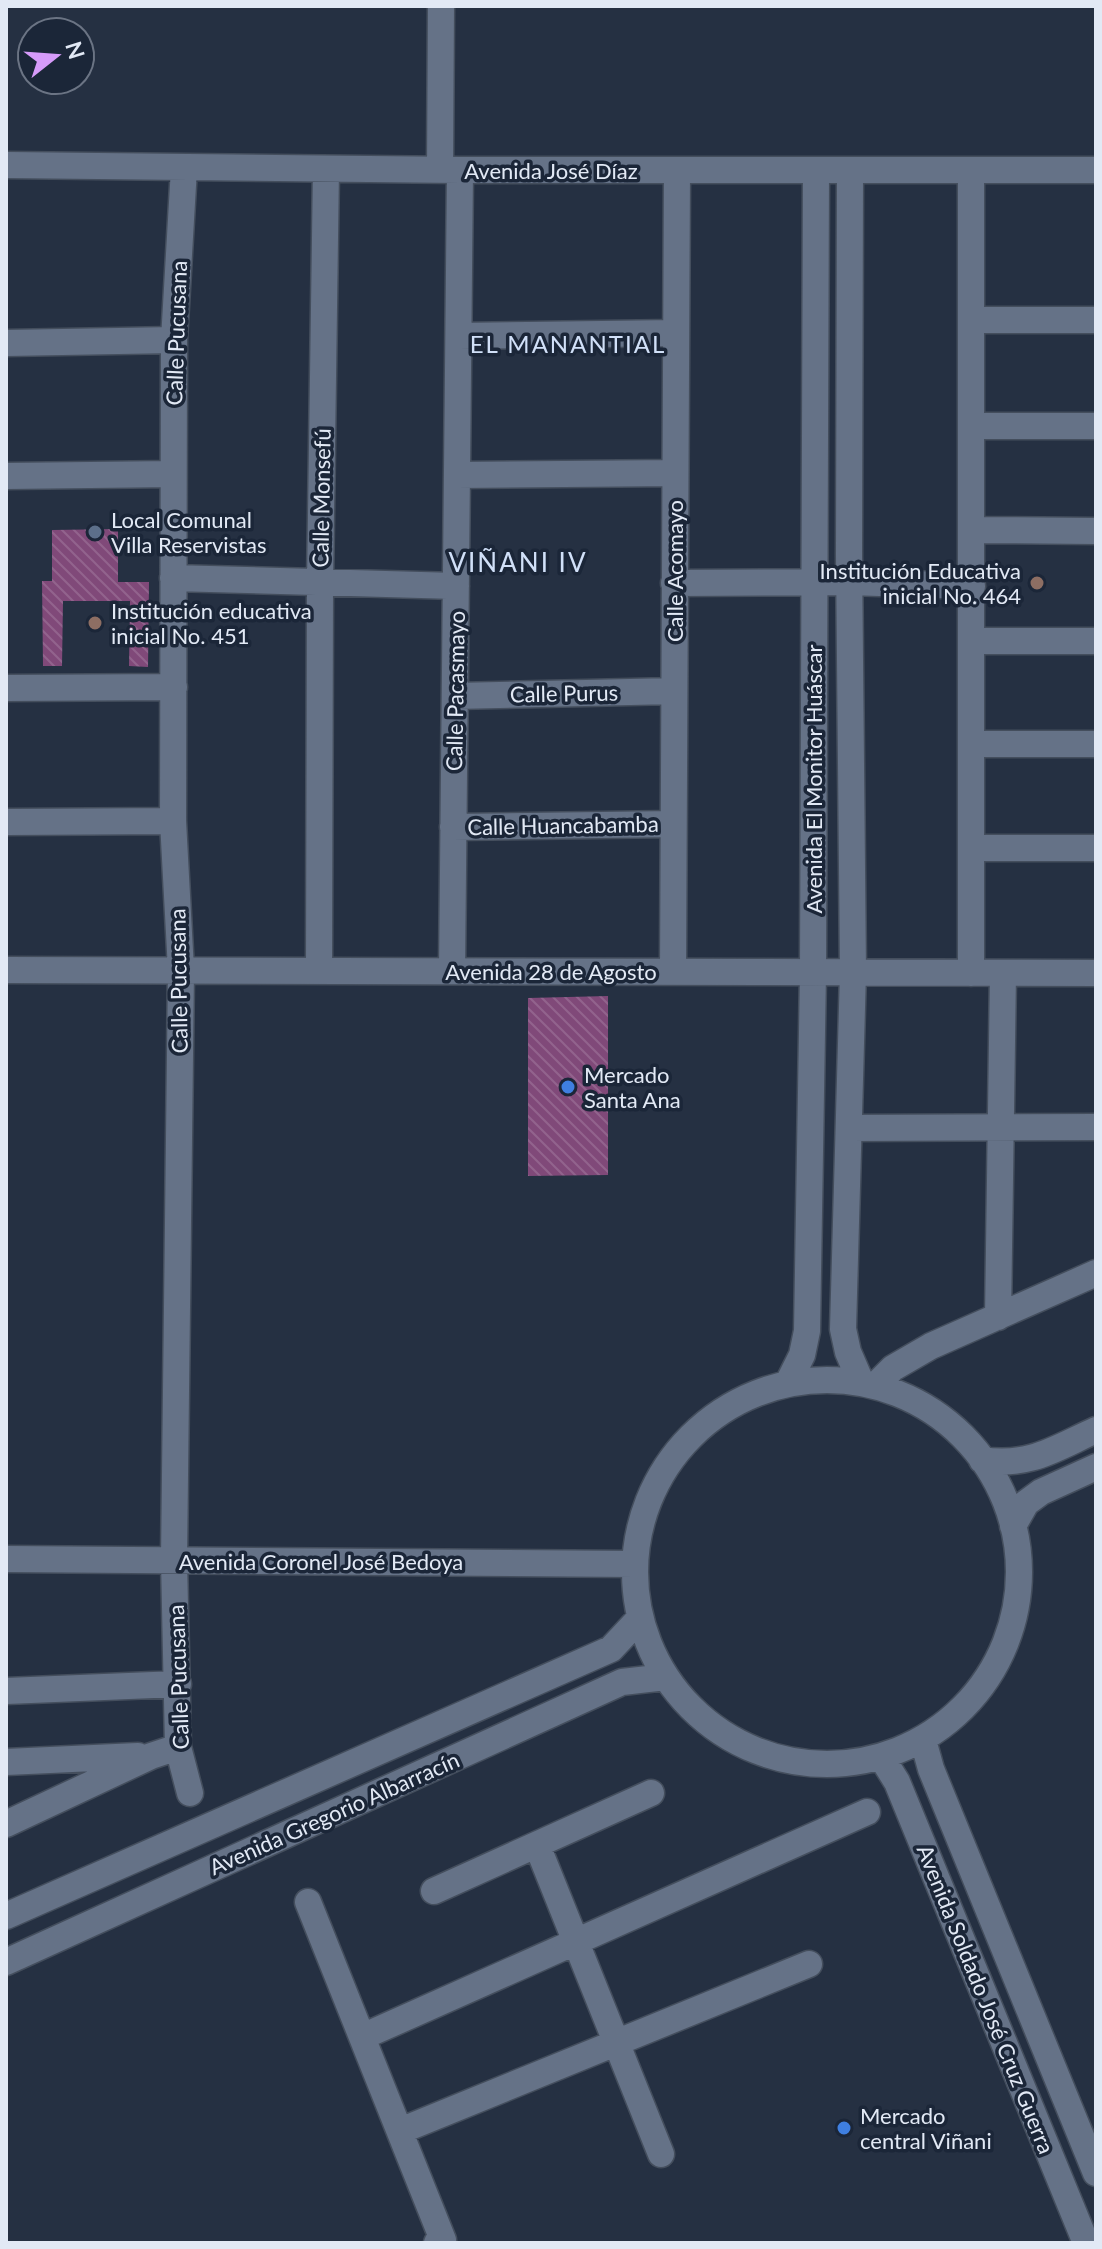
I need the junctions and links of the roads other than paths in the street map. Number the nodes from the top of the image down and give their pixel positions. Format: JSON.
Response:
{"nodes":[{"id":1,"x":441,"y":6,"type":"edge"},
{"id":2,"x":6,"y":165,"type":"edge"},
{"id":3,"x":184,"y":168,"type":"junction"},
{"id":4,"x":326,"y":169,"type":"junction"},
{"id":5,"x":450,"y":170,"type":"junction"},
{"id":6,"x":971,"y":170,"type":"junction"},
{"id":7,"x":1096,"y":170,"type":"edge"},
{"id":8,"x":677,"y":171,"type":"junction"},
{"id":9,"x":816,"y":171,"type":"junction"},
{"id":10,"x":850,"y":171,"type":"junction"},
{"id":11,"x":972,"y":320,"type":"junction"},
{"id":12,"x":1096,"y":320,"type":"edge"},
{"id":13,"x":675,"y":333,"type":"junction"},
{"id":14,"x":459,"y":336,"type":"junction"},
{"id":15,"x":174,"y":340,"type":"junction"},
{"id":16,"x":6,"y":343,"type":"edge"},
{"id":17,"x":972,"y":426,"type":"junction"},
{"id":18,"x":1096,"y":426,"type":"edge"},
{"id":19,"x":675,"y":473,"type":"junction"},
{"id":20,"x":173,"y":474,"type":"junction"},
{"id":21,"x":457,"y":475,"type":"junction"},
{"id":22,"x":6,"y":476,"type":"edge"},
{"id":23,"x":972,"y":530,"type":"junction"},
{"id":24,"x":1096,"y":531,"type":"edge"},
{"id":25,"x":173,"y":578,"type":"junction"},
{"id":26,"x":849,"y":582,"type":"junction"},
{"id":27,"x":674,"y":583,"type":"junction"},
{"id":28,"x":813,"y":583,"type":"junction"},
{"id":29,"x":320,"y":584,"type":"junction"},
{"id":30,"x":456,"y":586,"type":"junction"},
{"id":31,"x":972,"y":586,"type":"junction"},
{"id":32,"x":972,"y":641,"type":"junction"},
{"id":33,"x":1096,"y":641,"type":"edge"},
{"id":34,"x":174,"y":687,"type":"junction"},
{"id":35,"x":6,"y":688,"type":"edge"},
{"id":36,"x":674,"y":691,"type":"junction"},
{"id":37,"x":455,"y":696,"type":"junction"},
{"id":38,"x":972,"y":744,"type":"junction"},
{"id":39,"x":1096,"y":744,"type":"edge"},
{"id":40,"x":173,"y":821,"type":"junction"},
{"id":41,"x":6,"y":822,"type":"edge"},
{"id":42,"x":673,"y":824,"type":"junction"},
{"id":43,"x":453,"y":827,"type":"junction"},
{"id":44,"x":971,"y":848,"type":"junction"},
{"id":45,"x":1096,"y":848,"type":"edge"},
{"id":46,"x":6,"y":970,"type":"edge"},
{"id":47,"x":181,"y":970,"type":"junction"},
{"id":48,"x":319,"y":971,"type":"junction"},
{"id":49,"x":452,"y":971,"type":"junction"},
{"id":50,"x":673,"y":972,"type":"junction"},
{"id":51,"x":813,"y":972,"type":"junction"},
{"id":52,"x":853,"y":972,"type":"junction"},
{"id":53,"x":971,"y":973,"type":"junction"},
{"id":54,"x":1003,"y":973,"type":"junction"},
{"id":55,"x":1096,"y":973,"type":"edge"},
{"id":56,"x":1001,"y":1127,"type":"junction"},
{"id":57,"x":1096,"y":1127,"type":"edge"},
{"id":58,"x":849,"y":1128,"type":"junction"},
{"id":59,"x":1096,"y":1273,"type":"edge"},
{"id":60,"x":998,"y":1317,"type":"junction"},
{"id":61,"x":788,"y":1383,"type":"junction"},
{"id":62,"x":868,"y":1384,"type":"junction"},
{"id":63,"x":1096,"y":1430,"type":"edge"},
{"id":64,"x":982,"y":1460,"type":"junction"},
{"id":65,"x":1096,"y":1467,"type":"edge"},
{"id":66,"x":1013,"y":1526,"type":"junction"},
{"id":67,"x":6,"y":1559,"type":"edge"},
{"id":68,"x":174,"y":1560,"type":"junction"},
{"id":69,"x":635,"y":1564,"type":"junction"},
{"id":70,"x":640,"y":1618,"type":"junction"},
{"id":71,"x":666,"y":1677,"type":"junction"},
{"id":72,"x":178,"y":1684,"type":"junction"},
{"id":73,"x":6,"y":1691,"type":"edge"},
{"id":74,"x":923,"y":1740,"type":"junction"},
{"id":75,"x":178,"y":1747,"type":"junction"},
{"id":76,"x":151,"y":1756,"type":"junction"},
{"id":77,"x":882,"y":1758,"type":"junction"},
{"id":78,"x":6,"y":1762,"type":"edge"},
{"id":79,"x":190,"y":1793,"type":"dead end"},
{"id":80,"x":651,"y":1793,"type":"dead end"},
{"id":81,"x":867,"y":1812,"type":"dead end"},
{"id":82,"x":6,"y":1824,"type":"edge"},
{"id":83,"x":537,"y":1845,"type":"junction"},
{"id":84,"x":434,"y":1891,"type":"dead end"},
{"id":85,"x":308,"y":1902,"type":"dead end"},
{"id":86,"x":6,"y":1916,"type":"edge"},
{"id":87,"x":576,"y":1942,"type":"junction"},
{"id":88,"x":6,"y":1962,"type":"edge"},
{"id":89,"x":809,"y":1964,"type":"dead end"},
{"id":90,"x":362,"y":2037,"type":"junction"},
{"id":91,"x":616,"y":2043,"type":"junction"},
{"id":92,"x":400,"y":2131,"type":"junction"},
{"id":93,"x":661,"y":2154,"type":"dead end"},
{"id":94,"x":1096,"y":2173,"type":"edge"},
{"id":95,"x":437,"y":2243,"type":"edge"},
{"id":96,"x":1086,"y":2243,"type":"edge"}],
"edges":[{"from":1,"to":5,"type":"street","name":"Calle Pacasmayo"},
{"from":2,"to":3,"type":"street","name":"Avenida José Díaz"},
{"from":3,"to":4,"type":"street","name":"Avenida José Díaz"},
{"from":3,"to":15,"type":"street","name":"Calle Pucusana"},
{"from":4,"to":5,"type":"street","name":"Avenida José Díaz"},
{"from":4,"to":29,"type":"street","name":"Calle Monsefú"},
{"from":5,"to":8,"type":"street","name":"Avenida José Díaz"},
{"from":5,"to":14,"type":"street","name":"Calle Pacasmayo"},
{"from":6,"to":7,"type":"street","name":"Avenida José Díaz"},
{"from":6,"to":10,"type":"street","name":"Avenida José Díaz"},
{"from":6,"to":11,"type":"street"},
{"from":8,"to":9,"type":"street","name":"Avenida José Díaz"},
{"from":8,"to":13,"type":"street","name":"Calle Acomayo"},
{"from":9,"to":10,"type":"street","name":"Avenida José Díaz"},
{"from":9,"to":28,"type":"street","name":"Avenida El Monitor Huáscar"},
{"from":10,"to":26,"type":"street","name":"Avenida El Monitor Huáscar"},
{"from":11,"to":12,"type":"street"},
{"from":11,"to":17,"type":"street"},
{"from":13,"to":14,"type":"street"},
{"from":13,"to":19,"type":"street","name":"Calle Acomayo"},
{"from":14,"to":21,"type":"street","name":"Calle Pacasmayo"},
{"from":15,"to":16,"type":"street"},
{"from":15,"to":20,"type":"street","name":"Calle Pucusana"},
{"from":17,"to":18,"type":"street"},
{"from":17,"to":23,"type":"street"},
{"from":19,"to":21,"type":"street"},
{"from":19,"to":27,"type":"street","name":"Calle Acomayo"},
{"from":20,"to":22,"type":"street"},
{"from":20,"to":25,"type":"street","name":"Calle Pucusana"},
{"from":21,"to":30,"type":"street","name":"Calle Pacasmayo"},
{"from":23,"to":24,"type":"street"},
{"from":23,"to":31,"type":"street"},
{"from":25,"to":29,"type":"street"},
{"from":25,"to":34,"type":"street","name":"Calle Pucusana"},
{"from":26,"to":28,"type":"street"},
{"from":26,"to":31,"type":"street"},
{"from":26,"to":52,"type":"street","name":"Avenida El Monitor Huáscar"},
{"from":27,"to":28,"type":"street"},
{"from":27,"to":36,"type":"street","name":"Calle Acomayo"},
{"from":28,"to":51,"type":"street","name":"Avenida El Monitor Huáscar"},
{"from":29,"to":30,"type":"street"},
{"from":29,"to":48,"type":"street","name":"Calle Monsefú"},
{"from":30,"to":37,"type":"street","name":"Calle Pacasmayo"},
{"from":31,"to":32,"type":"street"},
{"from":32,"to":33,"type":"street"},
{"from":32,"to":38,"type":"street"},
{"from":34,"to":35,"type":"street"},
{"from":34,"to":40,"type":"street","name":"Calle Pucusana"},
{"from":36,"to":37,"type":"street","name":"Calle Purus"},
{"from":36,"to":42,"type":"street","name":"Calle Acomayo"},
{"from":37,"to":43,"type":"street","name":"Calle Pacasmayo"},
{"from":38,"to":39,"type":"street"},
{"from":38,"to":44,"type":"street"},
{"from":40,"to":41,"type":"street"},
{"from":40,"to":47,"type":"street","name":"Calle Pucusana"},
{"from":42,"to":43,"type":"street","name":"Calle Huancabamba"},
{"from":42,"to":50,"type":"street","name":"Calle Acomayo"},
{"from":43,"to":49,"type":"street","name":"Calle Pacasmayo"},
{"from":44,"to":45,"type":"street"},
{"from":44,"to":53,"type":"street"},
{"from":46,"to":47,"type":"street","name":"Avenida 28 de Agosto"},
{"from":47,"to":48,"type":"street","name":"Avenida 28 de Agosto"},
{"from":47,"to":68,"type":"street","name":"Calle Pucusana"},
{"from":48,"to":49,"type":"street","name":"Avenida 28 de Agosto"},
{"from":49,"to":50,"type":"street","name":"Avenida 28 de Agosto"},
{"from":50,"to":51,"type":"street","name":"Avenida 28 de Agosto"},
{"from":51,"to":52,"type":"street","name":"Avenida 28 de Agosto"},
{"from":51,"to":61,"type":"street","name":"Avenida El Monitor Huáscar"},
{"from":52,"to":53,"type":"street","name":"Avenida 28 de Agosto"},
{"from":52,"to":58,"type":"street","name":"Avenida El Monitor Huáscar"},
{"from":53,"to":54,"type":"street","name":"Avenida 28 de Agosto"},
{"from":54,"to":55,"type":"street","name":"Avenida 28 de Agosto"},
{"from":54,"to":56,"type":"street"},
{"from":56,"to":57,"type":"street"},
{"from":56,"to":58,"type":"street"},
{"from":56,"to":60,"type":"street"},
{"from":58,"to":62,"type":"street","name":"Avenida El Monitor Huáscar"},
{"from":59,"to":60,"type":"street"},
{"from":60,"to":62,"type":"street"},
{"from":61,"to":62,"type":"street"},
{"from":61,"to":69,"type":"street"},
{"from":62,"to":64,"type":"street"},
{"from":63,"to":64,"type":"street"},
{"from":64,"to":66,"type":"street"},
{"from":65,"to":66,"type":"street"},
{"from":66,"to":74,"type":"street"},
{"from":67,"to":68,"type":"street","name":"Avenida Coronel José Bedoya"},
{"from":68,"to":69,"type":"street","name":"Avenida Coronel José Bedoya"},
{"from":68,"to":72,"type":"street","name":"Calle Pucusana"},
{"from":69,"to":70,"type":"street"},
{"from":70,"to":71,"type":"street"},
{"from":70,"to":86,"type":"street","name":"Avenida Gregorio Albarracín"},
{"from":71,"to":77,"type":"street"},
{"from":71,"to":88,"type":"street","name":"Avenida Gregorio Albarracín"},
{"from":72,"to":73,"type":"street"},
{"from":72,"to":75,"type":"street","name":"Calle Pucusana"},
{"from":74,"to":77,"type":"street"},
{"from":74,"to":94,"type":"street","name":"Avenida Soldado José Cruz Guerra"},
{"from":75,"to":76,"type":"street"},
{"from":75,"to":79,"type":"street","name":"Calle Pucusana"},
{"from":76,"to":78,"type":"street"},
{"from":76,"to":82,"type":"street"},
{"from":77,"to":96,"type":"street","name":"Avenida Soldado José Cruz Guerra"},
{"from":80,"to":83,"type":"street"},
{"from":81,"to":87,"type":"street"},
{"from":83,"to":84,"type":"street"},
{"from":83,"to":87,"type":"street"},
{"from":85,"to":90,"type":"street"},
{"from":87,"to":90,"type":"street"},
{"from":87,"to":91,"type":"street"},
{"from":89,"to":91,"type":"street"},
{"from":90,"to":92,"type":"street"},
{"from":91,"to":92,"type":"street"},
{"from":91,"to":93,"type":"street"},
{"from":92,"to":95,"type":"street"}]}
